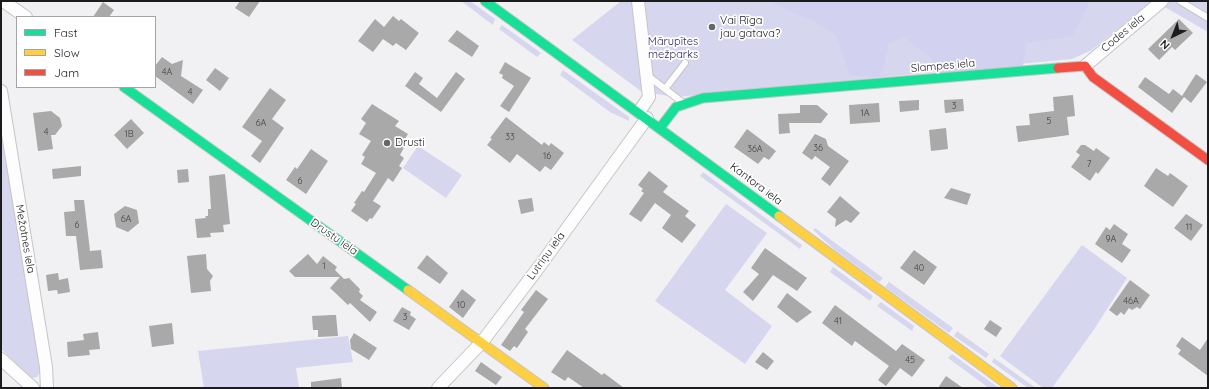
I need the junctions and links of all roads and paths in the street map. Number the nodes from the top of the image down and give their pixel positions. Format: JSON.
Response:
{"nodes":[{"id":1,"x":3,"y":1,"type":"edge"},
{"id":2,"x":485,"y":1,"type":"edge"},
{"id":3,"x":638,"y":1,"type":"edge"},
{"id":4,"x":1162,"y":1,"type":"edge"},
{"id":5,"x":1180,"y":1,"type":"edge"},
{"id":6,"x":25,"y":16,"type":"edge"},
{"id":7,"x":1208,"y":18,"type":"edge"},
{"id":8,"x":684,"y":63,"type":"dead end"},
{"id":9,"x":1085,"y":66,"type":"junction"},
{"id":10,"x":648,"y":76,"type":"junction"},
{"id":11,"x":125,"y":88,"type":"edge"},
{"id":12,"x":665,"y":89,"type":"junction"},
{"id":13,"x":1,"y":91,"type":"edge"},
{"id":14,"x":684,"y":103,"type":"junction"},
{"id":15,"x":643,"y":115,"type":"junction"},
{"id":16,"x":660,"y":128,"type":"junction"},
{"id":17,"x":1208,"y":160,"type":"edge"},
{"id":18,"x":482,"y":342,"type":"junction"},
{"id":19,"x":1,"y":359,"type":"edge"},
{"id":20,"x":33,"y":388,"type":"edge"},
{"id":21,"x":47,"y":388,"type":"edge"},
{"id":22,"x":438,"y":388,"type":"edge"},
{"id":23,"x":544,"y":388,"type":"edge"},
{"id":24,"x":1012,"y":388,"type":"edge"}],
"edges":[{"from":1,"to":6,"type":"street"},
{"from":2,"to":15,"type":"street","name":"Kantora iela"},
{"from":3,"to":10,"type":"street","name":"Lutriņu iela"},
{"from":4,"to":9,"type":"street","name":"Codes iela"},
{"from":5,"to":7,"type":"lane"},
{"from":8,"to":12,"type":"lane"},
{"from":9,"to":14,"type":"street","name":"Slampes iela"},
{"from":9,"to":17,"type":"street"},
{"from":10,"to":12,"type":"lane"},
{"from":10,"to":15,"type":"street","name":"Lutriņu iela"},
{"from":11,"to":18,"type":"street","name":"Drustu iela"},
{"from":12,"to":14,"type":"lane"},
{"from":13,"to":21,"type":"street","name":"Mežotnes iela"},
{"from":14,"to":16,"type":"street","name":"Slampes iela"},
{"from":15,"to":16,"type":"street","name":"Kantora iela"},
{"from":15,"to":18,"type":"street","name":"Lutriņu iela"},
{"from":16,"to":24,"type":"street","name":"Kantora iela"},
{"from":18,"to":22,"type":"street","name":"Lutriņu iela"},
{"from":18,"to":23,"type":"street","name":"Drustu iela"},
{"from":19,"to":20,"type":"street"}]}
